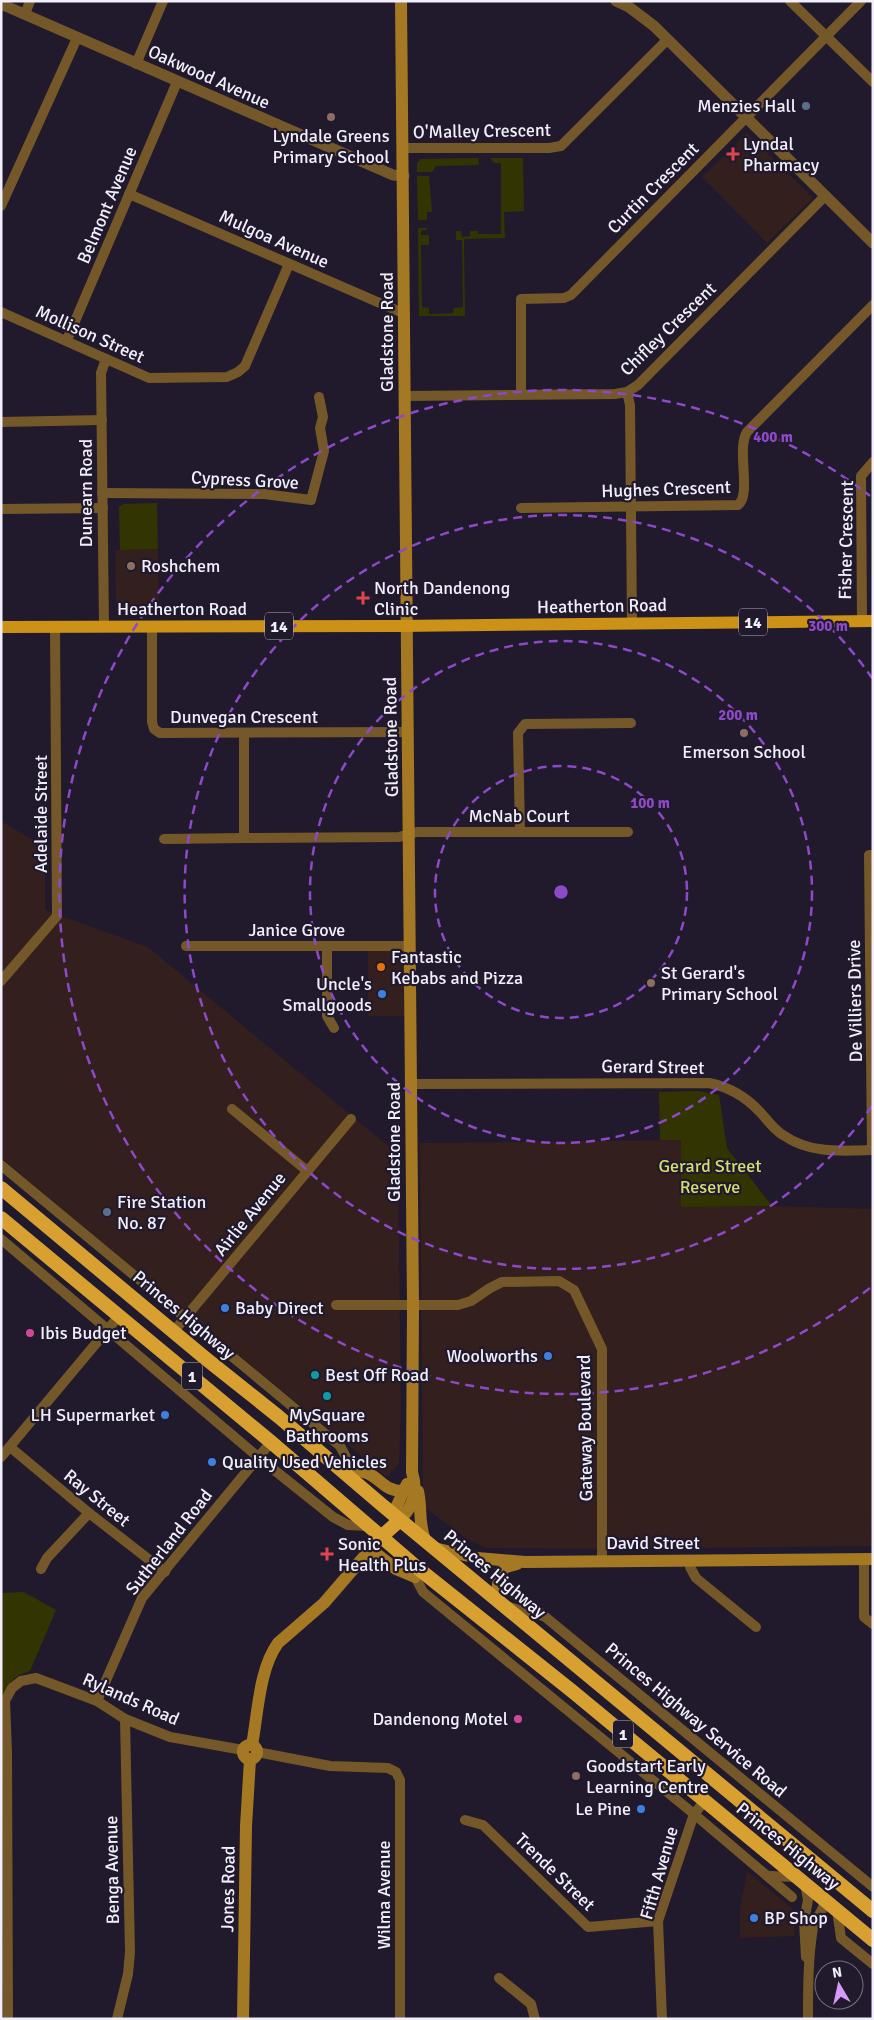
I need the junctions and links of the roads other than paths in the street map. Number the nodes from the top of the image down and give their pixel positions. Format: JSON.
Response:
{"nodes":[{"id":1,"x":30,"y":1,"type":"edge"},
{"id":2,"x":163,"y":1,"type":"edge"},
{"id":3,"x":401,"y":1,"type":"edge"},
{"id":4,"x":616,"y":1,"type":"edge"},
{"id":5,"x":631,"y":1,"type":"edge"},
{"id":6,"x":790,"y":1,"type":"edge"},
{"id":7,"x":861,"y":1,"type":"edge"},
{"id":8,"x":1,"y":4,"type":"edge"},
{"id":9,"x":25,"y":14,"type":"junction"},
{"id":10,"x":654,"y":26,"type":"junction"},
{"id":11,"x":826,"y":37,"type":"junction"},
{"id":12,"x":77,"y":38,"type":"junction"},
{"id":13,"x":667,"y":40,"type":"junction"},
{"id":14,"x":136,"y":64,"type":"junction"},
{"id":15,"x":177,"y":82,"type":"junction"},
{"id":16,"x":873,"y":82,"type":"edge"},
{"id":17,"x":746,"y":118,"type":"junction"},
{"id":18,"x":404,"y":148,"type":"junction"},
{"id":19,"x":404,"y":176,"type":"junction"},
{"id":20,"x":130,"y":194,"type":"junction"},
{"id":21,"x":825,"y":196,"type":"junction"},
{"id":22,"x":1,"y":206,"type":"edge"},
{"id":23,"x":873,"y":243,"type":"edge"},
{"id":24,"x":289,"y":264,"type":"junction"},
{"id":25,"x":873,"y":304,"type":"edge"},
{"id":26,"x":1,"y":312,"type":"edge"},
{"id":27,"x":405,"y":314,"type":"junction"},
{"id":28,"x":67,"y":340,"type":"junction"},
{"id":29,"x":106,"y":359,"type":"junction"},
{"id":30,"x":627,"y":392,"type":"junction"},
{"id":31,"x":521,"y":394,"type":"junction"},
{"id":32,"x":405,"y":396,"type":"junction"},
{"id":33,"x":318,"y":397,"type":"dead end"},
{"id":34,"x":102,"y":420,"type":"junction"},
{"id":35,"x":1,"y":422,"type":"edge"},
{"id":36,"x":873,"y":462,"type":"edge"},
{"id":37,"x":102,"y":493,"type":"junction"},
{"id":38,"x":632,"y":507,"type":"junction"},
{"id":39,"x":103,"y":508,"type":"junction"},
{"id":40,"x":521,"y":508,"type":"dead end"},
{"id":41,"x":1,"y":509,"type":"edge"},
{"id":42,"x":868,"y":621,"type":"edge"},
{"id":43,"x":632,"y":623,"type":"junction"},
{"id":44,"x":152,"y":626,"type":"junction"},
{"id":45,"x":407,"y":626,"type":"junction"},
{"id":46,"x":1,"y":627,"type":"edge"},
{"id":47,"x":55,"y":627,"type":"junction"},
{"id":48,"x":104,"y":627,"type":"junction"},
{"id":49,"x":631,"y":723,"type":"dead end"},
{"id":50,"x":408,"y":732,"type":"junction"},
{"id":51,"x":244,"y":734,"type":"junction"},
{"id":52,"x":520,"y":832,"type":"junction"},
{"id":53,"x":628,"y":832,"type":"dead end"},
{"id":54,"x":409,"y":834,"type":"junction"},
{"id":55,"x":244,"y":838,"type":"junction"},
{"id":56,"x":164,"y":839,"type":"dead end"},
{"id":57,"x":873,"y":855,"type":"edge"},
{"id":58,"x":186,"y":946,"type":"dead end"},
{"id":59,"x":327,"y":946,"type":"junction"},
{"id":60,"x":409,"y":946,"type":"junction"},
{"id":61,"x":1,"y":981,"type":"edge"},
{"id":62,"x":334,"y":1028,"type":"dead end"},
{"id":63,"x":411,"y":1084,"type":"junction"},
{"id":64,"x":232,"y":1110,"type":"dead end"},
{"id":65,"x":351,"y":1118,"type":"dead end"},
{"id":66,"x":872,"y":1150,"type":"edge"},
{"id":67,"x":1,"y":1165,"type":"edge"},
{"id":68,"x":306,"y":1170,"type":"junction"},
{"id":69,"x":1,"y":1188,"type":"edge"},
{"id":70,"x":1,"y":1218,"type":"edge"},
{"id":71,"x":1,"y":1239,"type":"edge"},
{"id":72,"x":59,"y":1266,"type":"junction"},
{"id":73,"x":39,"y":1269,"type":"junction"},
{"id":74,"x":336,"y":1305,"type":"dead end"},
{"id":75,"x":413,"y":1306,"type":"junction"},
{"id":76,"x":119,"y":1316,"type":"junction"},
{"id":77,"x":187,"y":1317,"type":"junction"},
{"id":78,"x":108,"y":1328,"type":"junction"},
{"id":79,"x":174,"y":1331,"type":"junction"},
{"id":80,"x":271,"y":1442,"type":"junction"},
{"id":81,"x":10,"y":1447,"type":"junction"},
{"id":82,"x":258,"y":1457,"type":"junction"},
{"id":83,"x":1,"y":1458,"type":"edge"},
{"id":84,"x":343,"y":1472,"type":"junction"},
{"id":85,"x":410,"y":1483,"type":"junction"},
{"id":86,"x":89,"y":1513,"type":"junction"},
{"id":87,"x":397,"y":1517,"type":"junction"},
{"id":88,"x":368,"y":1526,"type":"junction"},
{"id":89,"x":381,"y":1537,"type":"junction"},
{"id":90,"x":430,"y":1544,"type":"junction"},
{"id":91,"x":368,"y":1552,"type":"junction"},
{"id":92,"x":868,"y":1559,"type":"edge"},
{"id":93,"x":690,"y":1560,"type":"junction"},
{"id":94,"x":602,"y":1561,"type":"junction"},
{"id":95,"x":525,"y":1562,"type":"junction"},
{"id":96,"x":41,"y":1570,"type":"dead end"},
{"id":97,"x":165,"y":1572,"type":"junction"},
{"id":98,"x":418,"y":1573,"type":"junction"},
{"id":99,"x":498,"y":1578,"type":"junction"},
{"id":100,"x":501,"y":1602,"type":"junction"},
{"id":101,"x":545,"y":1616,"type":"junction"},
{"id":102,"x":873,"y":1624,"type":"edge"},
{"id":103,"x":756,"y":1627,"type":"dead end"},
{"id":104,"x":572,"y":1691,"type":"junction"},
{"id":105,"x":550,"y":1697,"type":"junction"},
{"id":106,"x":97,"y":1701,"type":"junction"},
{"id":107,"x":124,"y":1719,"type":"junction"},
{"id":108,"x":251,"y":1752,"type":"junction"},
{"id":109,"x":396,"y":1772,"type":"joint"},
{"id":110,"x":704,"y":1801,"type":"junction"},
{"id":111,"x":694,"y":1814,"type":"junction"},
{"id":112,"x":466,"y":1820,"type":"dead end"},
{"id":113,"x":814,"y":1863,"type":"junction"},
{"id":114,"x":769,"y":1876,"type":"junction"},
{"id":115,"x":801,"y":1881,"type":"junction"},
{"id":116,"x":873,"y":1888,"type":"edge"},
{"id":117,"x":792,"y":1897,"type":"dead end"},
{"id":118,"x":824,"y":1900,"type":"junction"},
{"id":119,"x":870,"y":1908,"type":"edge"},
{"id":120,"x":837,"y":1910,"type":"junction"},
{"id":121,"x":658,"y":1921,"type":"junction"},
{"id":122,"x":873,"y":1940,"type":"edge"},
{"id":123,"x":808,"y":1946,"type":"junction"},
{"id":124,"x":873,"y":1964,"type":"edge"},
{"id":125,"x":499,"y":1978,"type":"dead end"},
{"id":126,"x":4,"y":1983,"type":"edge"},
{"id":127,"x":8,"y":2019,"type":"edge"},
{"id":128,"x":117,"y":2019,"type":"edge"},
{"id":129,"x":243,"y":2019,"type":"edge"},
{"id":130,"x":400,"y":2019,"type":"edge"},
{"id":131,"x":535,"y":2019,"type":"edge"},
{"id":132,"x":662,"y":2019,"type":"edge"},
{"id":133,"x":808,"y":2019,"type":"edge"}],
"edges":[{"from":1,"to":9,"type":"street"},
{"from":2,"to":14,"type":"street"},
{"from":3,"to":18,"type":"main road","name":"Gladstone Road"},
{"from":4,"to":10,"type":"street"},
{"from":5,"to":10,"type":"street"},
{"from":6,"to":11,"type":"street"},
{"from":7,"to":11,"type":"street","name":"Curtin Crescent"},
{"from":8,"to":9,"type":"street","name":"Oakwood Avenue"},
{"from":9,"to":12,"type":"street","name":"Oakwood Avenue"},
{"from":10,"to":13,"type":"street"},
{"from":11,"to":16,"type":"street"},
{"from":11,"to":17,"type":"street","name":"Curtin Crescent"},
{"from":12,"to":14,"type":"street","name":"Oakwood Avenue"},
{"from":12,"to":22,"type":"street"},
{"from":13,"to":17,"type":"street"},
{"from":13,"to":18,"type":"street","name":"O'Malley Crescent"},
{"from":14,"to":15,"type":"street","name":"Oakwood Avenue"},
{"from":15,"to":19,"type":"street","name":"Oakwood Avenue"},
{"from":15,"to":20,"type":"street","name":"Belmont Avenue"},
{"from":17,"to":21,"type":"street"},
{"from":17,"to":31,"type":"street","name":"Curtin Crescent"},
{"from":18,"to":19,"type":"main road","name":"Gladstone Road"},
{"from":19,"to":27,"type":"main road","name":"Gladstone Road"},
{"from":20,"to":24,"type":"street","name":"Mulgoa Avenue"},
{"from":20,"to":28,"type":"street","name":"Belmont Avenue"},
{"from":21,"to":23,"type":"street"},
{"from":21,"to":30,"type":"street","name":"Chifley Crescent"},
{"from":24,"to":27,"type":"street","name":"Mulgoa Avenue"},
{"from":24,"to":29,"type":"street","name":"Mollison Street"},
{"from":25,"to":38,"type":"street","name":"Hughes Crescent"},
{"from":26,"to":28,"type":"street","name":"Mollison Street"},
{"from":27,"to":32,"type":"main road","name":"Gladstone Road"},
{"from":28,"to":29,"type":"street","name":"Mollison Street"},
{"from":29,"to":34,"type":"street","name":"Dunearn Road"},
{"from":30,"to":31,"type":"street","name":"Chifley Crescent"},
{"from":30,"to":38,"type":"street"},
{"from":31,"to":32,"type":"street","name":"Chifley Crescent"},
{"from":32,"to":45,"type":"main road","name":"Gladstone Road"},
{"from":33,"to":37,"type":"street","name":"Cypress Grove"},
{"from":34,"to":35,"type":"street"},
{"from":34,"to":37,"type":"street","name":"Dunearn Road"},
{"from":36,"to":42,"type":"street","name":"Fisher Crescent"},
{"from":37,"to":39,"type":"street","name":"Dunearn Road"},
{"from":38,"to":40,"type":"street","name":"Hughes Crescent"},
{"from":38,"to":43,"type":"street"},
{"from":39,"to":41,"type":"street"},
{"from":39,"to":48,"type":"street","name":"Dunearn Road"},
{"from":42,"to":43,"type":"main road","name":"Heatherton Road","number":"14"},
{"from":43,"to":45,"type":"main road","name":"Heatherton Road","number":"14"},
{"from":44,"to":45,"type":"main road","name":"Heatherton Road","number":"14"},
{"from":44,"to":48,"type":"main road","name":"Heatherton Road","number":"14"},
{"from":44,"to":51,"type":"street","name":"Dunvegan Crescent"},
{"from":45,"to":50,"type":"main road","name":"Gladstone Road"},
{"from":46,"to":47,"type":"main road","name":"Heatherton Road","number":"14"},
{"from":47,"to":48,"type":"main road","name":"Heatherton Road","number":"14"},
{"from":47,"to":61,"type":"street","name":"Adelaide Street"},
{"from":49,"to":52,"type":"street"},
{"from":50,"to":51,"type":"street","name":"Dunvegan Crescent"},
{"from":50,"to":54,"type":"main road","name":"Gladstone Road"},
{"from":51,"to":55,"type":"street"},
{"from":52,"to":53,"type":"street","name":"McNab Court"},
{"from":52,"to":54,"type":"street","name":"McNab Court"},
{"from":54,"to":55,"type":"street","name":"McNab Court"},
{"from":54,"to":60,"type":"main road","name":"Gladstone Road"},
{"from":55,"to":56,"type":"street","name":"McNab Court"},
{"from":57,"to":66,"type":"street","name":"De Villiers Drive"},
{"from":58,"to":59,"type":"street","name":"Janice Grove"},
{"from":59,"to":60,"type":"street","name":"Janice Grove"},
{"from":59,"to":62,"type":"street"},
{"from":60,"to":63,"type":"main road","name":"Gladstone Road"},
{"from":63,"to":66,"type":"street","name":"Gerard Street"},
{"from":63,"to":75,"type":"main road","name":"Gladstone Road"},
{"from":64,"to":68,"type":"street"},
{"from":65,"to":68,"type":"street","name":"Airlie Avenue"},
{"from":67,"to":77,"type":"street"},
{"from":68,"to":77,"type":"street","name":"Airlie Avenue"},
{"from":69,"to":79,"type":"highway","name":"Princes Highway","number":"1"},
{"from":70,"to":72,"type":"highway","name":"Princes Highway","number":"1"},
{"from":71,"to":73,"type":"street"},
{"from":72,"to":73,"type":"street"},
{"from":72,"to":76,"type":"highway","name":"Princes Highway","number":"1"},
{"from":73,"to":78,"type":"street"},
{"from":74,"to":75,"type":"street","name":"Gateway Boulevard"},
{"from":75,"to":85,"type":"main road","name":"Gladstone Road"},
{"from":75,"to":94,"type":"street","name":"Gateway Boulevard"},
{"from":76,"to":78,"type":"street"},
{"from":76,"to":80,"type":"highway","name":"Princes Highway","number":"1"},
{"from":77,"to":79,"type":"street","name":"Airlie Avenue"},
{"from":77,"to":84,"type":"street"},
{"from":78,"to":81,"type":"street"},
{"from":78,"to":82,"type":"street"},
{"from":79,"to":84,"type":"highway","name":"Princes Highway","number":"1"},
{"from":80,"to":82,"type":"street","name":"Sutherland Road"},
{"from":80,"to":88,"type":"highway","name":"Princes Highway","number":"1"},
{"from":81,"to":83,"type":"street"},
{"from":81,"to":86,"type":"street","name":"Ray Street"},
{"from":82,"to":88,"type":"street"},
{"from":82,"to":97,"type":"street","name":"Sutherland Road"},
{"from":84,"to":85,"type":"main road"},
{"from":84,"to":87,"type":"highway","name":"Princes Highway","number":"1"},
{"from":85,"to":87,"type":"main road","name":"Gladstone Road"},
{"from":85,"to":90,"type":"main road"},
{"from":86,"to":96,"type":"street"},
{"from":86,"to":97,"type":"street","name":"Ray Street"},
{"from":87,"to":89,"type":"highway"},
{"from":87,"to":90,"type":"highway","name":"Princes Highway","number":"1"},
{"from":88,"to":89,"type":"highway","name":"Princes Highway","number":"1"},
{"from":89,"to":91,"type":"main road","name":"Jones Road"},
{"from":89,"to":98,"type":"highway","name":"Princes Highway","number":"1"},
{"from":90,"to":95,"type":"main road","name":"David Street"},
{"from":90,"to":100,"type":"highway","name":"Princes Highway","number":"1"},
{"from":91,"to":98,"type":"main road"},
{"from":91,"to":108,"type":"main road","name":"Jones Road"},
{"from":92,"to":93,"type":"main road","name":"David Street"},
{"from":92,"to":102,"type":"street"},
{"from":93,"to":94,"type":"main road","name":"David Street"},
{"from":93,"to":103,"type":"street"},
{"from":94,"to":95,"type":"main road","name":"David Street"},
{"from":95,"to":99,"type":"main road"},
{"from":97,"to":106,"type":"street","name":"Sutherland Road"},
{"from":98,"to":104,"type":"highway","name":"Princes Highway","number":"1"},
{"from":98,"to":105,"type":"street"},
{"from":99,"to":100,"type":"main road"},
{"from":99,"to":101,"type":"street","name":"Princes Highway Service Road"},
{"from":100,"to":101,"type":"street"},
{"from":100,"to":113,"type":"highway","name":"Princes Highway","number":"1"},
{"from":101,"to":116,"type":"street","name":"Princes Highway Service Road"},
{"from":104,"to":105,"type":"street"},
{"from":104,"to":110,"type":"highway","name":"Princes Highway","number":"1"},
{"from":105,"to":111,"type":"street"},
{"from":106,"to":107,"type":"street","name":"Rylands Road"},
{"from":106,"to":126,"type":"street","name":"Rylands Road"},
{"from":107,"to":108,"type":"street","name":"Rylands Road"},
{"from":107,"to":128,"type":"street","name":"Benga Avenue"},
{"from":108,"to":109,"type":"street","name":"Rylands Road"},
{"from":108,"to":129,"type":"main road","name":"Jones Road"},
{"from":109,"to":130,"type":"street","name":"Wilma Avenue"},
{"from":110,"to":111,"type":"street","name":"Fifth Avenue"},
{"from":110,"to":115,"type":"highway","name":"Princes Highway","number":"1"},
{"from":111,"to":114,"type":"street"},
{"from":111,"to":121,"type":"street","name":"Fifth Avenue"},
{"from":112,"to":121,"type":"street","name":"Trende Street"},
{"from":113,"to":118,"type":"highway"},
{"from":113,"to":119,"type":"highway","name":"Princes Highway","number":"1"},
{"from":114,"to":115,"type":"street"},
{"from":114,"to":117,"type":"street"},
{"from":115,"to":118,"type":"highway","name":"Princes Highway","number":"1"},
{"from":115,"to":123,"type":"street"},
{"from":118,"to":120,"type":"highway","name":"Princes Highway","number":"1"},
{"from":118,"to":123,"type":"street"},
{"from":120,"to":122,"type":"highway","name":"Princes Highway","number":"1"},
{"from":120,"to":124,"type":"street","name":"Princes Highway"},
{"from":121,"to":132,"type":"street","name":"Fifth Avenue"},
{"from":123,"to":133,"type":"street"},
{"from":125,"to":131,"type":"street"},
{"from":126,"to":127,"type":"street"}]}
